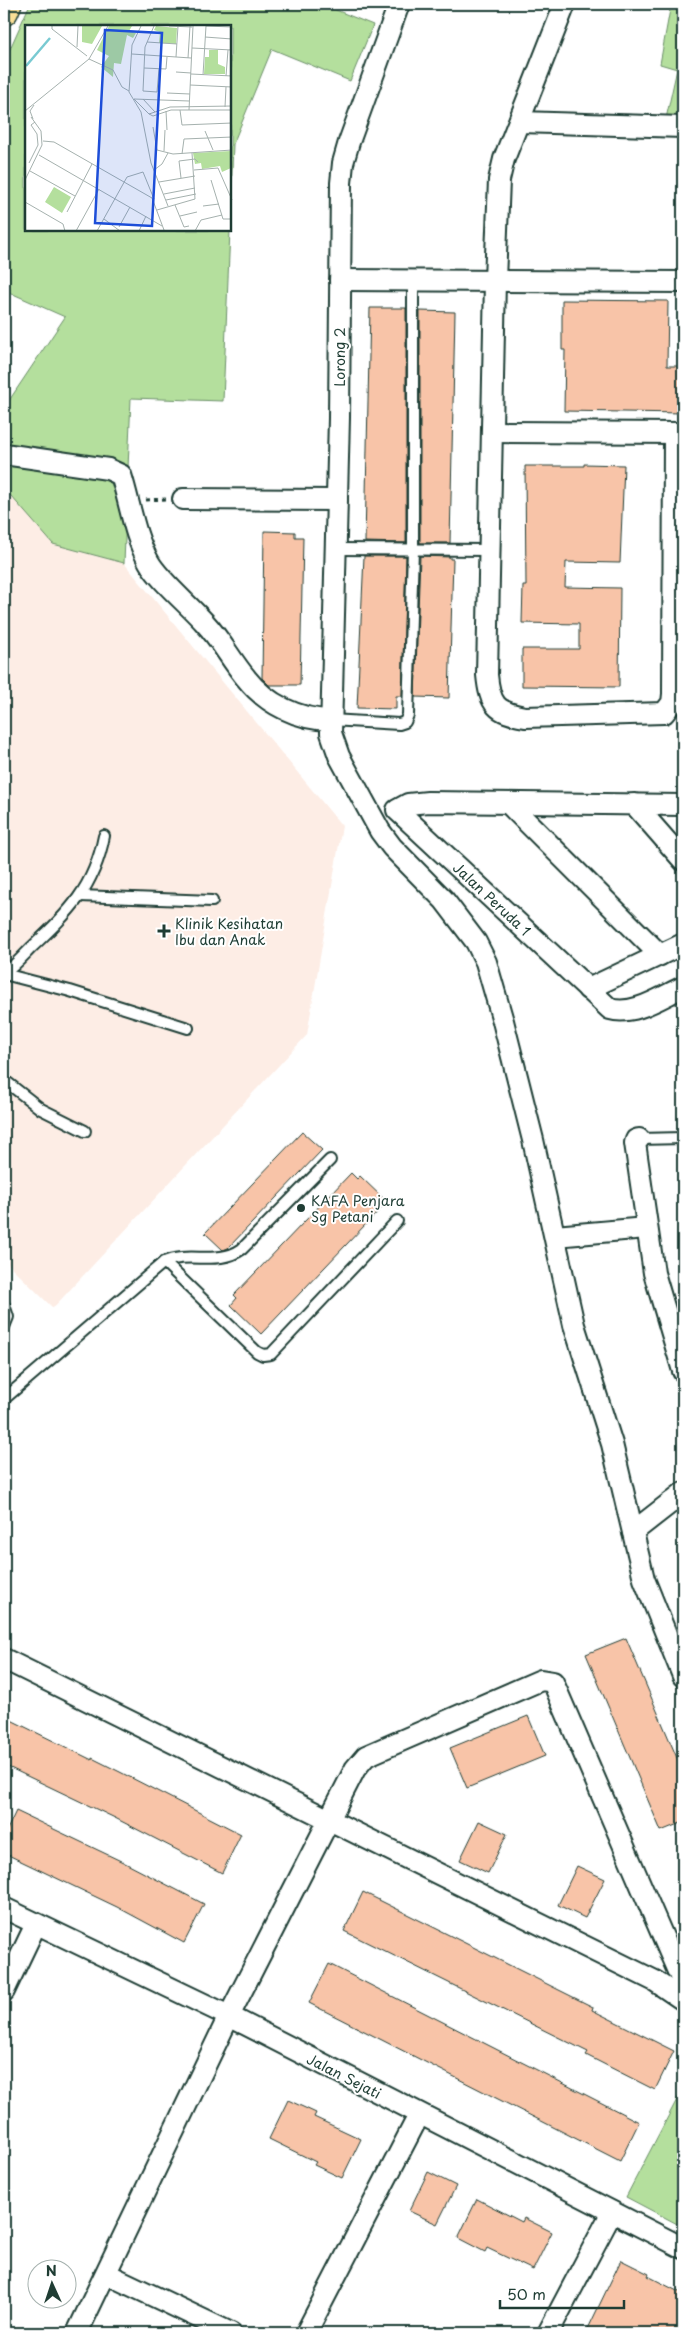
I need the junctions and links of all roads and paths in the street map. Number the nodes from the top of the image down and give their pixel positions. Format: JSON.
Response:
{"nodes":[{"id":1,"x":7,"y":4,"type":"edge"},
{"id":2,"x":399,"y":4,"type":"edge"},
{"id":3,"x":565,"y":4,"type":"edge"},
{"id":4,"x":4,"y":11,"type":"edge"},
{"id":5,"x":520,"y":122,"type":"junction"},
{"id":6,"x":683,"y":127,"type":"edge"},
{"id":7,"x":340,"y":280,"type":"junction"},
{"id":8,"x":414,"y":280,"type":"junction"},
{"id":9,"x":494,"y":280,"type":"junction"},
{"id":10,"x":683,"y":282,"type":"edge"},
{"id":11,"x":492,"y":432,"type":"junction"},
{"id":12,"x":678,"y":434,"type":"edge"},
{"id":13,"x":4,"y":454,"type":"edge"},
{"id":14,"x":128,"y":500,"type":"junction"},
{"id":15,"x":183,"y":500,"type":"joint"},
{"id":16,"x":337,"y":500,"type":"junction"},
{"id":17,"x":336,"y":549,"type":"junction"},
{"id":18,"x":414,"y":549,"type":"junction"},
{"id":19,"x":490,"y":550,"type":"junction"},
{"id":20,"x":331,"y":720,"type":"junction"},
{"id":21,"x":508,"y":802,"type":"junction"},
{"id":22,"x":634,"y":804,"type":"junction"},
{"id":23,"x":683,"y":805,"type":"edge"},
{"id":24,"x":104,"y":836,"type":"dead end"},
{"id":25,"x":683,"y":860,"type":"edge"},
{"id":26,"x":80,"y":896,"type":"junction"},
{"id":27,"x":212,"y":901,"type":"dead end"},
{"id":28,"x":683,"y":944,"type":"edge"},
{"id":29,"x":660,"y":955,"type":"junction"},
{"id":30,"x":4,"y":974,"type":"edge"},
{"id":31,"x":683,"y":987,"type":"edge"},
{"id":32,"x":588,"y":989,"type":"junction"},
{"id":33,"x":188,"y":1028,"type":"dead end"},
{"id":34,"x":4,"y":1080,"type":"edge"},
{"id":35,"x":85,"y":1131,"type":"dead end"},
{"id":36,"x":683,"y":1138,"type":"edge"},
{"id":37,"x":639,"y":1139,"type":"joint"},
{"id":38,"x":330,"y":1160,"type":"dead end"},
{"id":39,"x":397,"y":1221,"type":"dead end"},
{"id":40,"x":646,"y":1228,"type":"junction"},
{"id":41,"x":555,"y":1236,"type":"junction"},
{"id":42,"x":164,"y":1262,"type":"junction"},
{"id":43,"x":4,"y":1305,"type":"edge"},
{"id":44,"x":4,"y":1327,"type":"edge"},
{"id":45,"x":683,"y":1370,"type":"edge"},
{"id":46,"x":4,"y":1399,"type":"edge"},
{"id":47,"x":683,"y":1493,"type":"edge"},
{"id":48,"x":633,"y":1532,"type":"junction"},
{"id":49,"x":4,"y":1658,"type":"edge"},
{"id":50,"x":681,"y":1664,"type":"edge"},
{"id":51,"x":328,"y":1821,"type":"junction"},
{"id":52,"x":4,"y":1908,"type":"edge"},
{"id":53,"x":36,"y":1924,"type":"junction"},
{"id":54,"x":683,"y":1983,"type":"edge"},
{"id":55,"x":4,"y":1991,"type":"edge"},
{"id":56,"x":683,"y":2000,"type":"edge"},
{"id":57,"x":229,"y":2016,"type":"junction"},
{"id":58,"x":419,"y":2115,"type":"junction"},
{"id":59,"x":612,"y":2212,"type":"junction"},
{"id":60,"x":683,"y":2248,"type":"edge"},
{"id":61,"x":106,"y":2274,"type":"junction"},
{"id":62,"x":77,"y":2333,"type":"edge"},
{"id":63,"x":231,"y":2333,"type":"edge"},
{"id":64,"x":306,"y":2333,"type":"edge"},
{"id":65,"x":548,"y":2333,"type":"edge"}],
"edges":[{"from":1,"to":4,"type":"main road"},
{"from":2,"to":7,"type":"street","name":"Lorong 2"},
{"from":3,"to":5,"type":"street"},
{"from":5,"to":6,"type":"street"},
{"from":5,"to":9,"type":"street"},
{"from":7,"to":8,"type":"street"},
{"from":7,"to":16,"type":"street","name":"Lorong 2"},
{"from":8,"to":9,"type":"street"},
{"from":8,"to":18,"type":"lane"},
{"from":9,"to":10,"type":"street"},
{"from":9,"to":11,"type":"street"},
{"from":11,"to":12,"type":"street"},
{"from":11,"to":19,"type":"street"},
{"from":12,"to":19,"type":"street"},
{"from":13,"to":14,"type":"street"},
{"from":14,"to":15,"type":"path"},
{"from":14,"to":20,"type":"street"},
{"from":15,"to":16,"type":"street"},
{"from":16,"to":17,"type":"street","name":"Lorong 2"},
{"from":17,"to":18,"type":"lane"},
{"from":17,"to":20,"type":"street","name":"Lorong 2"},
{"from":18,"to":19,"type":"lane"},
{"from":18,"to":20,"type":"lane"},
{"from":20,"to":41,"type":"street"},
{"from":21,"to":22,"type":"street"},
{"from":21,"to":29,"type":"street"},
{"from":21,"to":32,"type":"street","name":"Jalan Peruda 1"},
{"from":22,"to":23,"type":"street"},
{"from":22,"to":25,"type":"street"},
{"from":24,"to":26,"type":"lane"},
{"from":26,"to":27,"type":"lane"},
{"from":26,"to":30,"type":"lane"},
{"from":28,"to":29,"type":"street"},
{"from":29,"to":32,"type":"street"},
{"from":30,"to":33,"type":"lane"},
{"from":31,"to":32,"type":"street","name":"Jalan Peruda 1"},
{"from":34,"to":35,"type":"lane"},
{"from":36,"to":37,"type":"lane"},
{"from":37,"to":40,"type":"street"},
{"from":38,"to":42,"type":"lane"},
{"from":39,"to":42,"type":"lane"},
{"from":40,"to":41,"type":"street"},
{"from":40,"to":45,"type":"street"},
{"from":41,"to":48,"type":"street"},
{"from":42,"to":46,"type":"lane"},
{"from":43,"to":44,"type":"lane"},
{"from":47,"to":48,"type":"street"},
{"from":48,"to":50,"type":"street"},
{"from":49,"to":51,"type":"street"},
{"from":51,"to":54,"type":"street"},
{"from":51,"to":56,"type":"street"},
{"from":51,"to":57,"type":"street"},
{"from":52,"to":53,"type":"street","name":"Jalan Sejati"},
{"from":53,"to":55,"type":"street"},
{"from":53,"to":57,"type":"street","name":"Jalan Sejati"},
{"from":57,"to":58,"type":"street","name":"Jalan Sejati"},
{"from":57,"to":61,"type":"street"},
{"from":58,"to":59,"type":"street","name":"Jalan Sejati"},
{"from":58,"to":64,"type":"street"},
{"from":59,"to":60,"type":"street","name":"Jalan Sejati"},
{"from":59,"to":65,"type":"street"},
{"from":61,"to":62,"type":"street"},
{"from":61,"to":63,"type":"street"}]}
